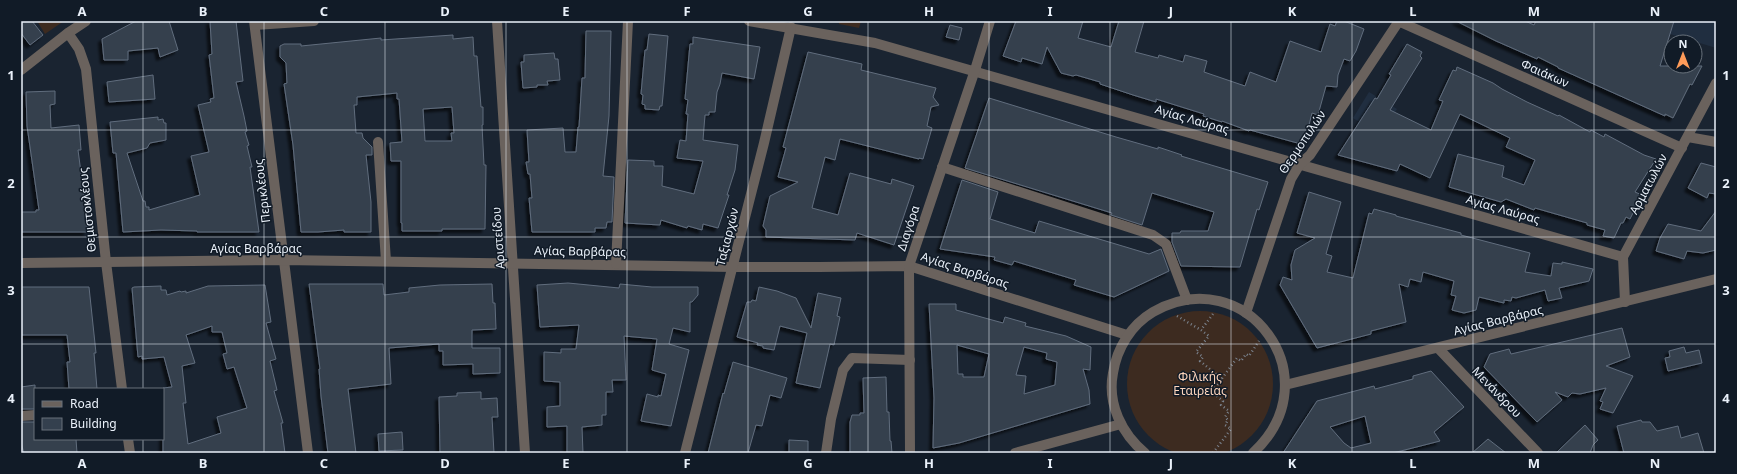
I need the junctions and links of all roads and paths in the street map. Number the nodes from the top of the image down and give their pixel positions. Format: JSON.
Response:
{"nodes":[{"id":1,"x":86,"y":21,"type":"edge"},
{"id":2,"x":314,"y":21,"type":"edge"},
{"id":3,"x":497,"y":21,"type":"edge"},
{"id":4,"x":628,"y":21,"type":"edge"},
{"id":5,"x":749,"y":21,"type":"edge"},
{"id":6,"x":990,"y":21,"type":"edge"},
{"id":7,"x":1398,"y":21,"type":"edge"},
{"id":8,"x":255,"y":23,"type":"edge"},
{"id":9,"x":791,"y":27,"type":"junction"},
{"id":10,"x":68,"y":33,"type":"junction"},
{"id":11,"x":21,"y":70,"type":"edge"},
{"id":12,"x":975,"y":70,"type":"junction"},
{"id":13,"x":1716,"y":83,"type":"edge"},
{"id":14,"x":1688,"y":137,"type":"junction"},
{"id":15,"x":378,"y":142,"type":"dead end"},
{"id":16,"x":1716,"y":142,"type":"edge"},
{"id":17,"x":1682,"y":148,"type":"junction"},
{"id":18,"x":1300,"y":164,"type":"junction"},
{"id":19,"x":942,"y":167,"type":"junction"},
{"id":20,"x":1624,"y":257,"type":"junction"},
{"id":21,"x":283,"y":260,"type":"junction"},
{"id":22,"x":386,"y":261,"type":"junction"},
{"id":23,"x":106,"y":262,"type":"junction"},
{"id":24,"x":21,"y":263,"type":"edge"},
{"id":25,"x":513,"y":263,"type":"junction"},
{"id":26,"x":616,"y":264,"type":"junction"},
{"id":27,"x":909,"y":266,"type":"junction"},
{"id":28,"x":733,"y":267,"type":"junction"},
{"id":29,"x":1714,"y":281,"type":"edge"},
{"id":30,"x":1188,"y":300,"type":"junction"},
{"id":31,"x":1222,"y":302,"type":"junction"},
{"id":32,"x":1625,"y":302,"type":"junction"},
{"id":33,"x":1162,"y":307,"type":"junction"},
{"id":34,"x":1246,"y":313,"type":"junction"},
{"id":35,"x":1200,"y":330,"type":"junction"},
{"id":36,"x":1266,"y":331,"type":"junction"},
{"id":37,"x":1127,"y":335,"type":"junction"},
{"id":38,"x":1438,"y":348,"type":"junction"},
{"id":39,"x":910,"y":360,"type":"junction"},
{"id":40,"x":1222,"y":379,"type":"junction"},
{"id":41,"x":1285,"y":385,"type":"junction"},
{"id":42,"x":122,"y":388,"type":"edge"},
{"id":43,"x":34,"y":415,"type":"edge"},
{"id":44,"x":21,"y":416,"type":"edge"},
{"id":45,"x":1121,"y":424,"type":"junction"},
{"id":46,"x":128,"y":440,"type":"edge"},
{"id":47,"x":130,"y":453,"type":"edge"},
{"id":48,"x":308,"y":453,"type":"edge"},
{"id":49,"x":526,"y":453,"type":"edge"},
{"id":50,"x":685,"y":453,"type":"edge"},
{"id":51,"x":826,"y":453,"type":"edge"},
{"id":52,"x":910,"y":453,"type":"edge"},
{"id":53,"x":1015,"y":453,"type":"edge"},
{"id":54,"x":1145,"y":453,"type":"edge"},
{"id":55,"x":1213,"y":453,"type":"edge"},
{"id":56,"x":1253,"y":453,"type":"edge"},
{"id":57,"x":1538,"y":453,"type":"edge"}],
"edges":[{"from":1,"to":10,"type":"street"},
{"from":2,"to":8,"type":"street"},
{"from":3,"to":25,"type":"street","name":"Αριστείδου"},
{"from":4,"to":26,"type":"street"},
{"from":5,"to":9,"type":"street","name":"Αγίας Λαύρας"},
{"from":6,"to":12,"type":"street","name":"Διαγόρα"},
{"from":7,"to":17,"type":"street","name":"Φαιάκων"},
{"from":7,"to":18,"type":"street","name":"Θερμοπυλών"},
{"from":8,"to":21,"type":"street","name":"Περικλέους"},
{"from":9,"to":12,"type":"street","name":"Αγίας Λαύρας"},
{"from":9,"to":28,"type":"street","name":"Ταξιαρχών"},
{"from":10,"to":11,"type":"street"},
{"from":10,"to":23,"type":"street","name":"Θεμιστοκλέους"},
{"from":12,"to":18,"type":"street","name":"Αγίας Λαύρας"},
{"from":12,"to":19,"type":"street","name":"Διαγόρα"},
{"from":13,"to":14,"type":"street","name":"Αρματωλών"},
{"from":14,"to":16,"type":"street"},
{"from":14,"to":17,"type":"street","name":"Αρματωλών"},
{"from":15,"to":22,"type":"street"},
{"from":17,"to":20,"type":"street","name":"Αρματωλών"},
{"from":18,"to":20,"type":"street","name":"Αγίας Λαύρας"},
{"from":18,"to":34,"type":"street","name":"Θερμοπυλών"},
{"from":19,"to":27,"type":"street","name":"Διαγόρα"},
{"from":19,"to":30,"type":"street"},
{"from":20,"to":32,"type":"street","name":"Αρματωλών"},
{"from":21,"to":22,"type":"street","name":"Αγίας Βαρβάρας"},
{"from":21,"to":23,"type":"street","name":"Αγίας Βαρβάρας"},
{"from":21,"to":48,"type":"street","name":"Περικλέους"},
{"from":22,"to":25,"type":"street","name":"Αγίας Βαρβάρας"},
{"from":23,"to":24,"type":"street","name":"Αγίας Βαρβάρας"},
{"from":23,"to":42,"type":"street","name":"Θεμιστοκλέους"},
{"from":25,"to":26,"type":"street","name":"Αγίας Βαρβάρας"},
{"from":25,"to":49,"type":"street","name":"Αριστείδου"},
{"from":26,"to":28,"type":"street","name":"Αγίας Βαρβάρας"},
{"from":27,"to":28,"type":"street","name":"Αγίας Βαρβάρας"},
{"from":27,"to":37,"type":"street","name":"Αγίας Βαρβάρας"},
{"from":27,"to":39,"type":"street","name":"Διαγόρα"},
{"from":28,"to":50,"type":"street","name":"Ταξιαρχών"},
{"from":29,"to":32,"type":"street","name":"Αγίας Βαρβάρας"},
{"from":30,"to":31,"type":"street"},
{"from":30,"to":33,"type":"street"},
{"from":31,"to":34,"type":"street"},
{"from":31,"to":35,"type":"path"},
{"from":32,"to":38,"type":"street","name":"Αγίας Βαρβάρας"},
{"from":33,"to":35,"type":"path"},
{"from":33,"to":37,"type":"street"},
{"from":34,"to":36,"type":"street"},
{"from":35,"to":40,"type":"path"},
{"from":36,"to":40,"type":"path"},
{"from":36,"to":41,"type":"street"},
{"from":37,"to":45,"type":"street"},
{"from":38,"to":41,"type":"street","name":"Αγίας Βαρβάρας"},
{"from":38,"to":57,"type":"street","name":"Μενάνδρου"},
{"from":39,"to":51,"type":"street"},
{"from":39,"to":52,"type":"street","name":"Διαγόρα"},
{"from":40,"to":55,"type":"path"},
{"from":41,"to":56,"type":"street"},
{"from":43,"to":44,"type":"street"},
{"from":45,"to":53,"type":"street"},
{"from":45,"to":54,"type":"street"},
{"from":46,"to":47,"type":"street"}]}
